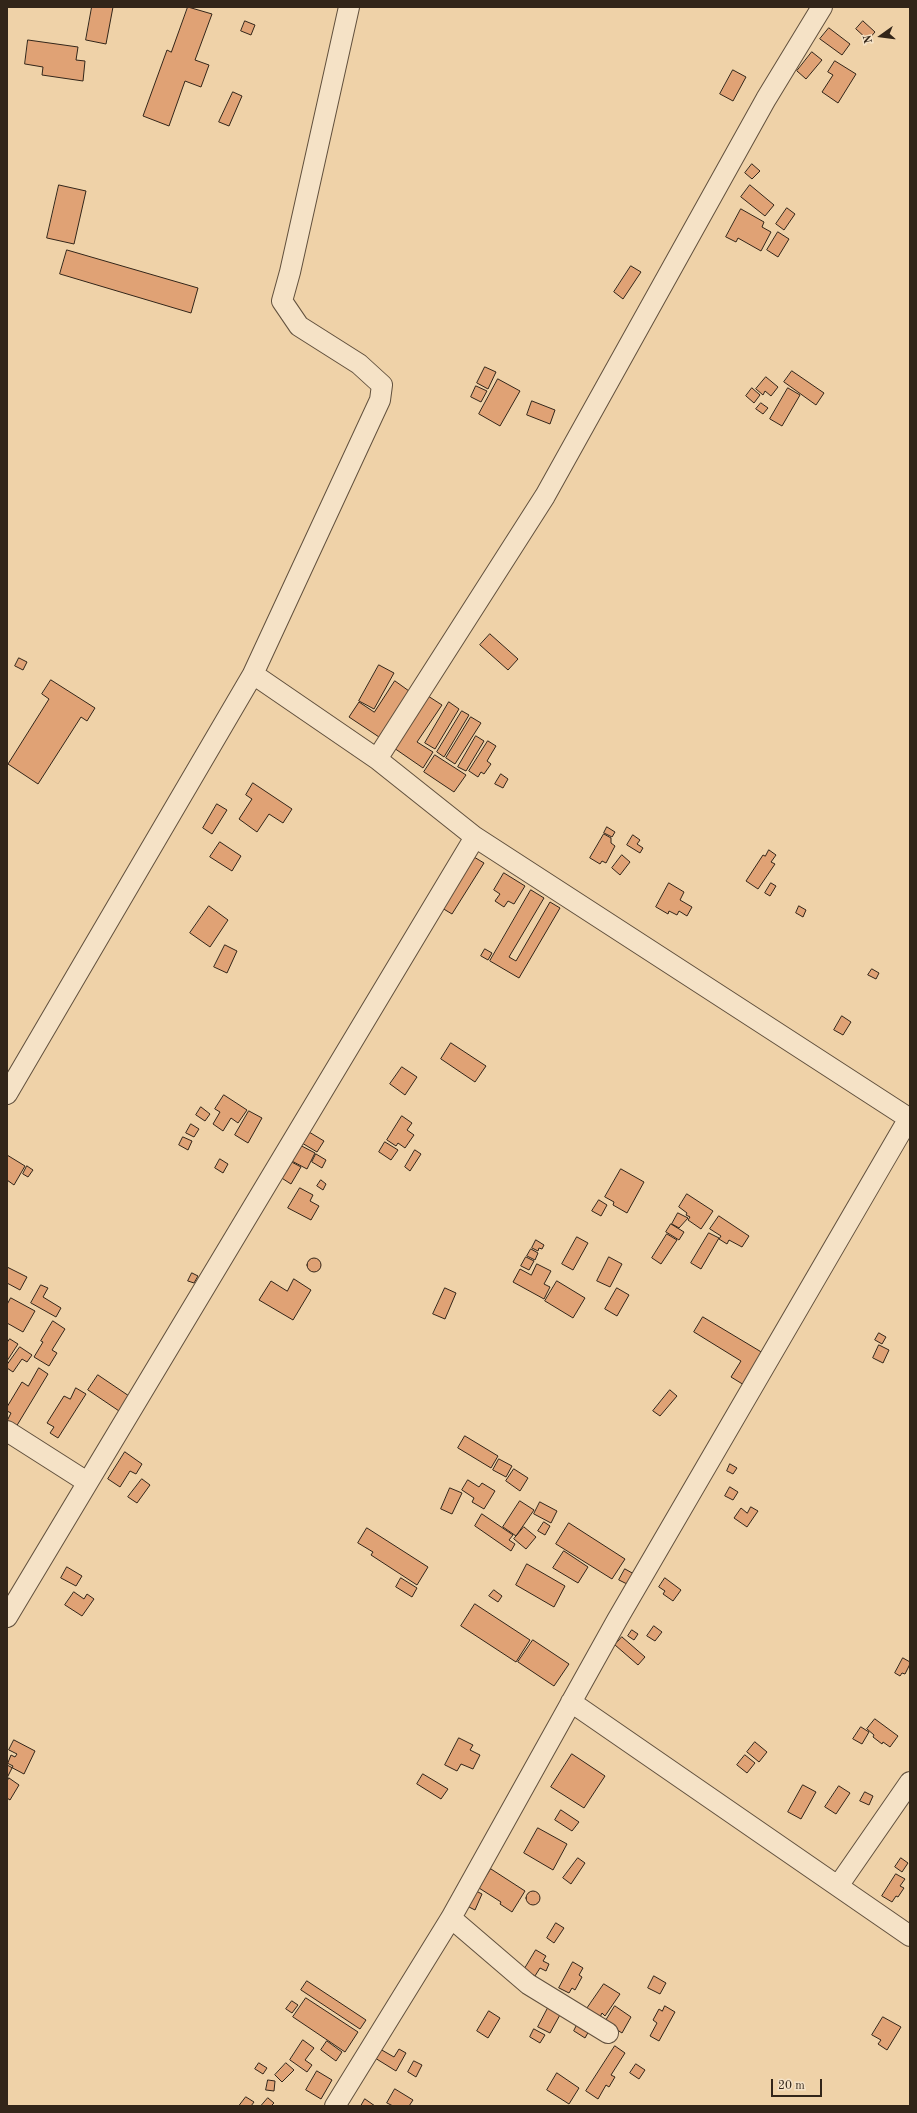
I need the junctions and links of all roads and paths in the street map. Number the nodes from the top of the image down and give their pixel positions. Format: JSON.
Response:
{"nodes":[{"id":1,"x":349,"y":7,"type":"edge"},
{"id":2,"x":822,"y":7,"type":"edge"},
{"id":3,"x":253,"y":674,"type":"junction"},
{"id":4,"x":377,"y":759,"type":"junction"},
{"id":5,"x":475,"y":837,"type":"junction"},
{"id":6,"x":7,"y":1094,"type":"edge"},
{"id":7,"x":909,"y":1118,"type":"edge"},
{"id":8,"x":7,"y":1431,"type":"edge"},
{"id":9,"x":87,"y":1482,"type":"junction"},
{"id":10,"x":7,"y":1618,"type":"edge"},
{"id":11,"x":571,"y":1702,"type":"junction"},
{"id":12,"x":910,"y":1782,"type":"edge"},
{"id":13,"x":838,"y":1886,"type":"junction"},
{"id":14,"x":450,"y":1918,"type":"junction"},
{"id":15,"x":910,"y":1936,"type":"edge"},
{"id":16,"x":608,"y":2033,"type":"dead end"},
{"id":17,"x":335,"y":2106,"type":"edge"}],
"edges":[{"from":1,"to":3,"type":"street"},
{"from":2,"to":4,"type":"street"},
{"from":3,"to":4,"type":"street"},
{"from":3,"to":6,"type":"street"},
{"from":4,"to":5,"type":"street"},
{"from":5,"to":7,"type":"street"},
{"from":5,"to":9,"type":"street"},
{"from":7,"to":11,"type":"street"},
{"from":8,"to":9,"type":"street"},
{"from":9,"to":10,"type":"street"},
{"from":11,"to":13,"type":"street"},
{"from":11,"to":14,"type":"street"},
{"from":12,"to":13,"type":"street"},
{"from":13,"to":15,"type":"street"},
{"from":14,"to":16,"type":"street"},
{"from":14,"to":17,"type":"street"}]}
